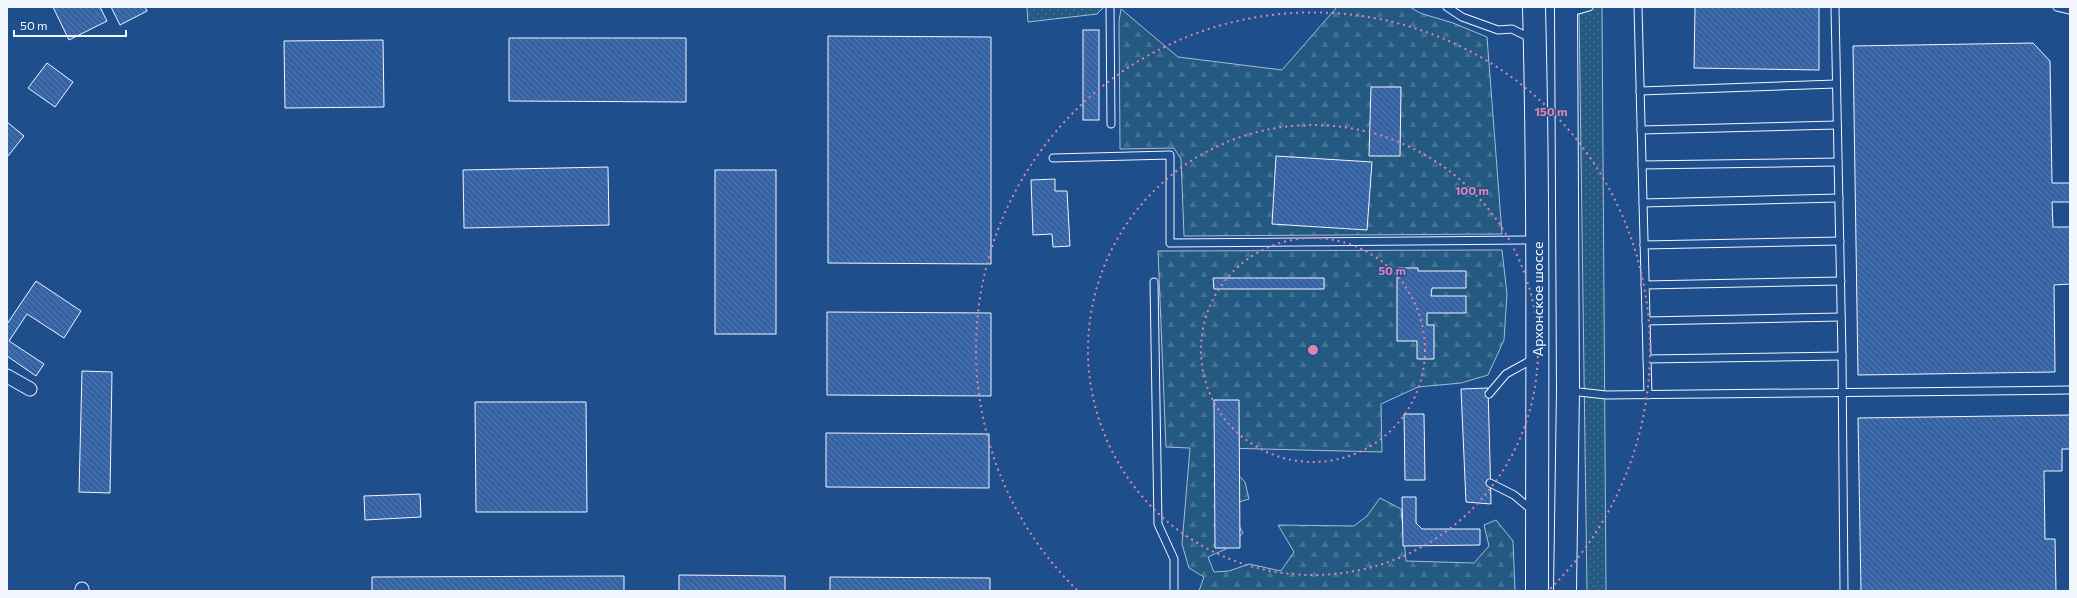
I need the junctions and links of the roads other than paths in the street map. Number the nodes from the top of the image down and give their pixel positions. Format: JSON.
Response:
{"nodes":[{"id":1,"x":1110,"y":7,"type":"edge"},
{"id":2,"x":1447,"y":7,"type":"edge"},
{"id":3,"x":1534,"y":7,"type":"edge"},
{"id":4,"x":1589,"y":7,"type":"edge"},
{"id":5,"x":1638,"y":7,"type":"edge"},
{"id":6,"x":1835,"y":7,"type":"edge"},
{"id":7,"x":2057,"y":7,"type":"edge"},
{"id":8,"x":1566,"y":10,"type":"edge"},
{"id":9,"x":2070,"y":10,"type":"edge"},
{"id":10,"x":1534,"y":40,"type":"junction"},
{"id":11,"x":1836,"y":84,"type":"junction"},
{"id":12,"x":1640,"y":91,"type":"junction"},
{"id":13,"x":1111,"y":124,"type":"dead end"},
{"id":14,"x":1837,"y":125,"type":"junction"},
{"id":15,"x":1641,"y":130,"type":"junction"},
{"id":16,"x":1053,"y":158,"type":"dead end"},
{"id":17,"x":1838,"y":162,"type":"junction"},
{"id":18,"x":1642,"y":165,"type":"junction"},
{"id":19,"x":1839,"y":198,"type":"junction"},
{"id":20,"x":1644,"y":203,"type":"junction"},
{"id":21,"x":1538,"y":240,"type":"junction"},
{"id":22,"x":1840,"y":241,"type":"junction"},
{"id":23,"x":1644,"y":245,"type":"junction"},
{"id":24,"x":1841,"y":281,"type":"junction"},
{"id":25,"x":1154,"y":282,"type":"dead end"},
{"id":26,"x":1645,"y":285,"type":"junction"},
{"id":27,"x":1841,"y":317,"type":"junction"},
{"id":28,"x":1646,"y":321,"type":"junction"},
{"id":29,"x":1538,"y":356,"type":"junction"},
{"id":30,"x":1842,"y":356,"type":"junction"},
{"id":31,"x":1647,"y":359,"type":"junction"},
{"id":32,"x":7,"y":376,"type":"edge"},
{"id":33,"x":30,"y":389,"type":"dead end"},
{"id":34,"x":1568,"y":390,"type":"junction"},
{"id":35,"x":2070,"y":390,"type":"edge"},
{"id":36,"x":1843,"y":392,"type":"junction"},
{"id":37,"x":1489,"y":394,"type":"dead end"},
{"id":38,"x":1648,"y":395,"type":"junction"},
{"id":39,"x":1490,"y":483,"type":"dead end"},
{"id":40,"x":1537,"y":513,"type":"junction"},
{"id":41,"x":1174,"y":591,"type":"edge"},
{"id":42,"x":1536,"y":591,"type":"edge"},
{"id":43,"x":1565,"y":591,"type":"edge"},
{"id":44,"x":1844,"y":591,"type":"edge"}],
"edges":[{"from":1,"to":13,"type":"lane"},
{"from":2,"to":10,"type":"lane"},
{"from":3,"to":10,"type":"highway","name":"Архонское шоссе"},
{"from":4,"to":8,"type":"lane"},
{"from":5,"to":12,"type":"lane"},
{"from":6,"to":11,"type":"lane"},
{"from":7,"to":9,"type":"lane"},
{"from":8,"to":34,"type":"highway","name":"Архонское шоссе"},
{"from":10,"to":21,"type":"highway","name":"Архонское шоссе"},
{"from":11,"to":12,"type":"lane"},
{"from":11,"to":14,"type":"lane"},
{"from":12,"to":15,"type":"lane"},
{"from":14,"to":15,"type":"lane"},
{"from":14,"to":17,"type":"lane"},
{"from":15,"to":18,"type":"lane"},
{"from":16,"to":21,"type":"lane"},
{"from":17,"to":18,"type":"lane"},
{"from":17,"to":19,"type":"lane"},
{"from":18,"to":20,"type":"lane"},
{"from":19,"to":20,"type":"lane"},
{"from":19,"to":22,"type":"lane"},
{"from":20,"to":23,"type":"lane"},
{"from":21,"to":29,"type":"highway","name":"Архонское шоссе"},
{"from":22,"to":23,"type":"lane"},
{"from":22,"to":24,"type":"lane"},
{"from":23,"to":26,"type":"lane"},
{"from":24,"to":26,"type":"lane"},
{"from":24,"to":27,"type":"lane"},
{"from":25,"to":41,"type":"lane"},
{"from":26,"to":28,"type":"lane"},
{"from":27,"to":28,"type":"lane"},
{"from":27,"to":30,"type":"lane"},
{"from":28,"to":31,"type":"lane"},
{"from":29,"to":37,"type":"lane"},
{"from":29,"to":40,"type":"highway","name":"Архонское шоссе"},
{"from":30,"to":31,"type":"lane"},
{"from":30,"to":36,"type":"lane"},
{"from":31,"to":38,"type":"lane"},
{"from":32,"to":33,"type":"street"},
{"from":34,"to":38,"type":"lane"},
{"from":34,"to":43,"type":"highway","name":"Архонское шоссе"},
{"from":35,"to":36,"type":"lane"},
{"from":36,"to":38,"type":"lane"},
{"from":36,"to":44,"type":"lane"},
{"from":39,"to":40,"type":"lane"},
{"from":40,"to":42,"type":"highway","name":"Архонское шоссе"}]}
